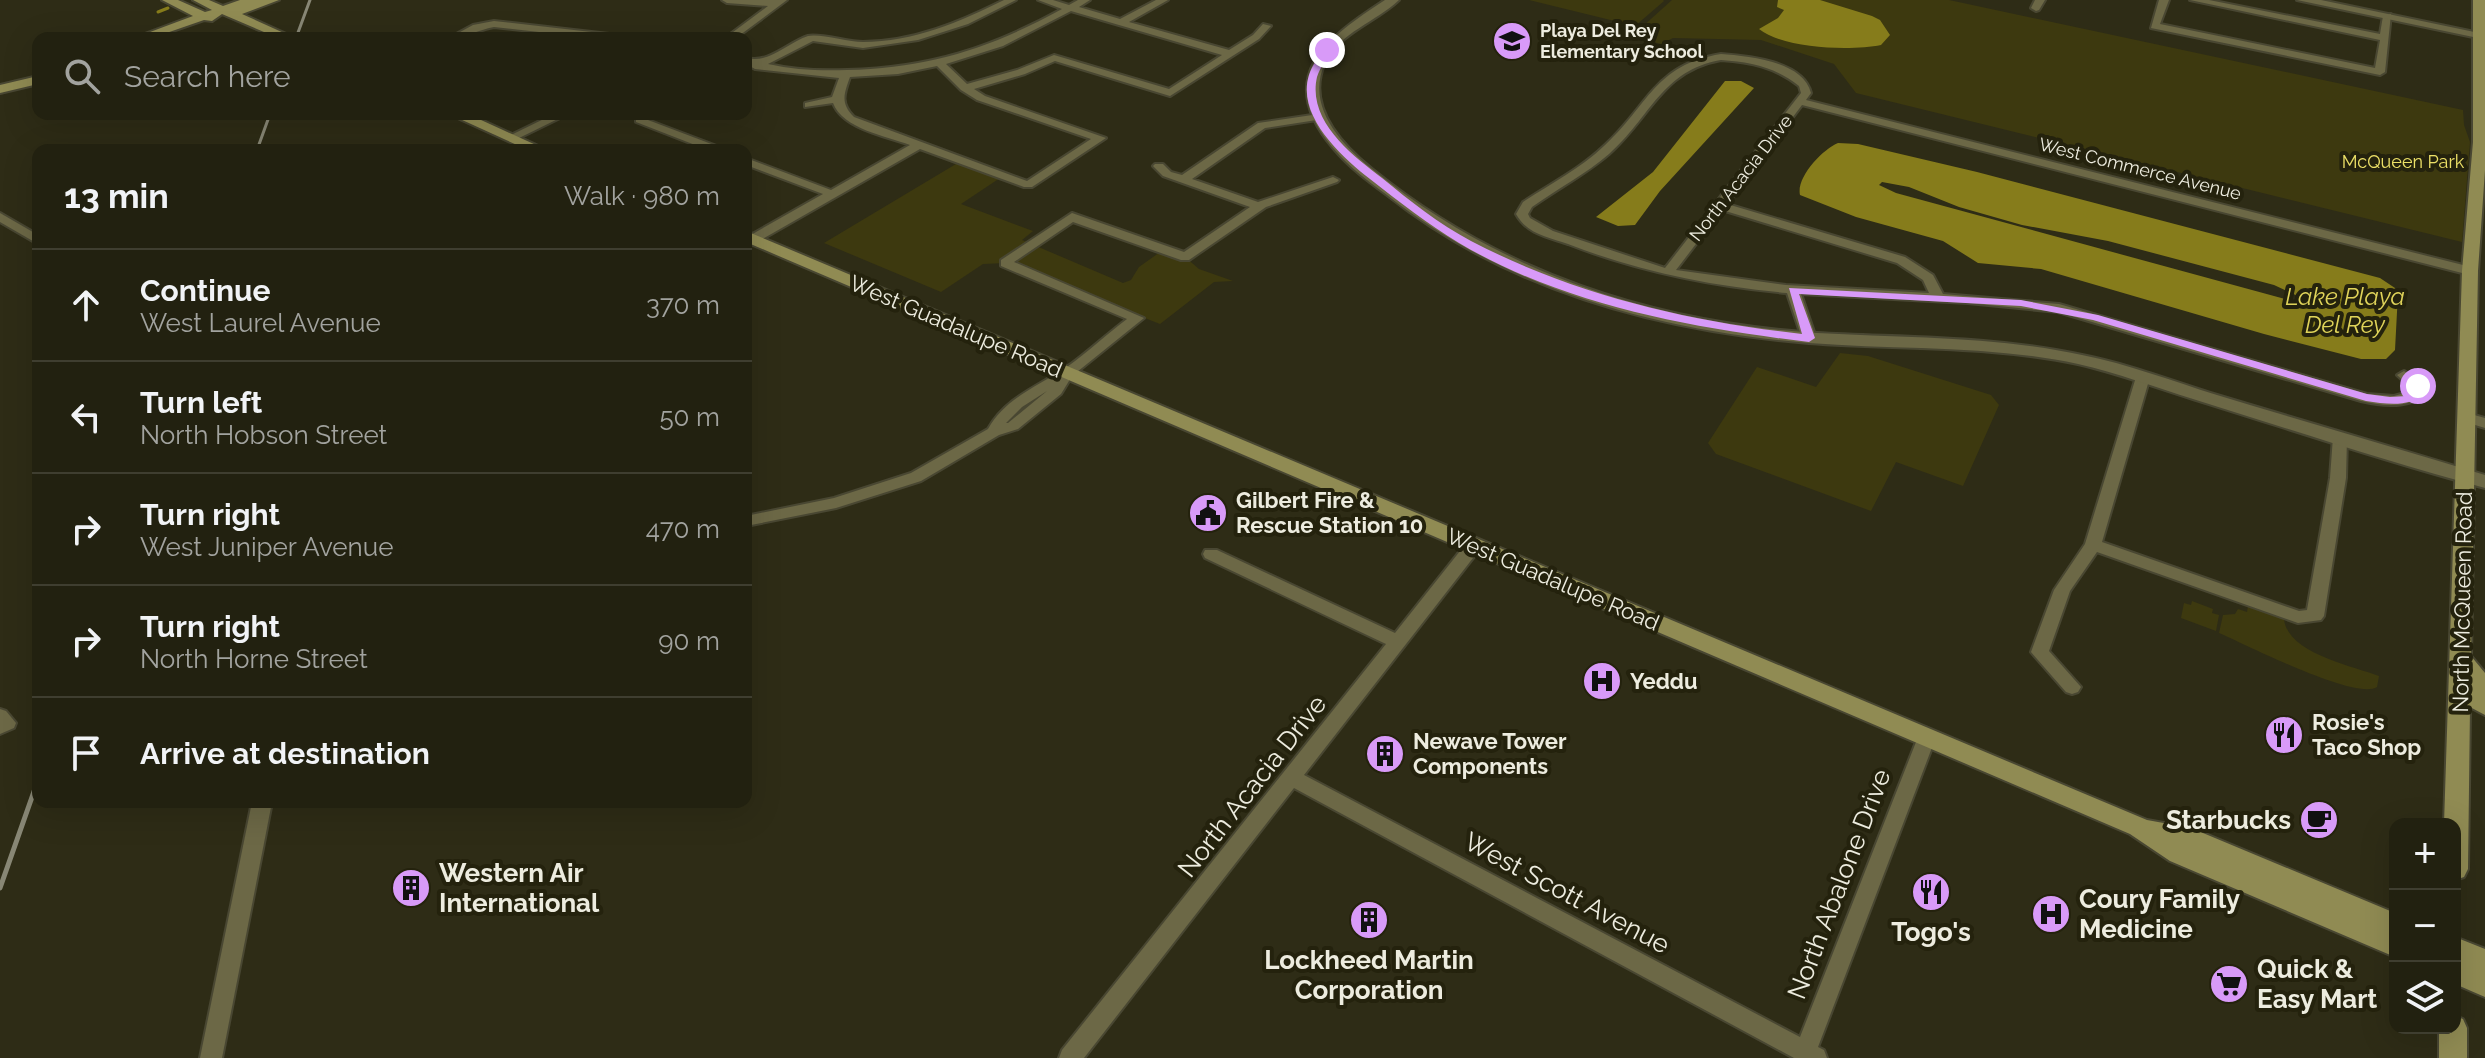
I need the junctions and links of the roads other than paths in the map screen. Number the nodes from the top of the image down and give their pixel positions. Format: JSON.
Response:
{"nodes":[{"id":1,"x":168,"y":0,"type":"edge"},
{"id":2,"x":199,"y":0,"type":"edge"},
{"id":3,"x":252,"y":0,"type":"edge"},
{"id":4,"x":273,"y":0,"type":"edge"},
{"id":5,"x":727,"y":0,"type":"edge"},
{"id":6,"x":1011,"y":0,"type":"edge"},
{"id":7,"x":1043,"y":0,"type":"edge"},
{"id":8,"x":1085,"y":0,"type":"edge"},
{"id":9,"x":1163,"y":0,"type":"edge"},
{"id":10,"x":1393,"y":0,"type":"edge"},
{"id":11,"x":2164,"y":0,"type":"edge"},
{"id":12,"x":2195,"y":0,"type":"edge"},
{"id":13,"x":2303,"y":0,"type":"edge"},
{"id":14,"x":2479,"y":0,"type":"edge"},
{"id":15,"x":779,"y":2,"type":"edge"},
{"id":16,"x":1070,"y":8,"type":"junction"},
{"id":17,"x":218,"y":15,"type":"junction"},
{"id":18,"x":2388,"y":16,"type":"junction"},
{"id":19,"x":1120,"y":23,"type":"junction"},
{"id":20,"x":1266,"y":26,"type":"dead end"},
{"id":21,"x":160,"y":32,"type":"edge"},
{"id":22,"x":176,"y":32,"type":"edge"},
{"id":23,"x":246,"y":32,"type":"edge"},
{"id":24,"x":270,"y":32,"type":"edge"},
{"id":25,"x":466,"y":32,"type":"edge"},
{"id":26,"x":565,"y":32,"type":"edge"},
{"id":27,"x":738,"y":32,"type":"edge"},
{"id":28,"x":2483,"y":35,"type":"edge"},
{"id":29,"x":2385,"y":38,"type":"junction"},
{"id":30,"x":1230,"y":54,"type":"junction"},
{"id":31,"x":752,"y":63,"type":"edge"},
{"id":32,"x":939,"y":63,"type":"junction"},
{"id":33,"x":846,"y":73,"type":"junction"},
{"id":34,"x":32,"y":76,"type":"edge"},
{"id":35,"x":32,"y":81,"type":"edge"},
{"id":36,"x":3,"y":88,"type":"edge"},
{"id":37,"x":965,"y":88,"type":"junction"},
{"id":38,"x":837,"y":99,"type":"junction"},
{"id":39,"x":1801,"y":102,"type":"junction"},
{"id":40,"x":809,"y":105,"type":"dead end"},
{"id":41,"x":1319,"y":117,"type":"junction"},
{"id":42,"x":470,"y":120,"type":"edge"},
{"id":43,"x":550,"y":120,"type":"edge"},
{"id":44,"x":640,"y":120,"type":"edge"},
{"id":45,"x":511,"y":138,"type":"junction"},
{"id":46,"x":2482,"y":139,"type":"edge"},
{"id":47,"x":526,"y":144,"type":"edge"},
{"id":48,"x":702,"y":144,"type":"edge"},
{"id":49,"x":918,"y":145,"type":"junction"},
{"id":50,"x":752,"y":163,"type":"edge"},
{"id":51,"x":1159,"y":166,"type":"dead end"},
{"id":52,"x":1183,"y":180,"type":"junction"},
{"id":53,"x":1333,"y":180,"type":"dead end"},
{"id":54,"x":832,"y":194,"type":"junction"},
{"id":55,"x":1719,"y":205,"type":"junction"},
{"id":56,"x":1259,"y":206,"type":"junction"},
{"id":57,"x":0,"y":217,"type":"edge"},
{"id":58,"x":2479,"y":230,"type":"edge"},
{"id":59,"x":32,"y":236,"type":"edge"},
{"id":60,"x":752,"y":237,"type":"edge"},
{"id":61,"x":752,"y":239,"type":"edge"},
{"id":62,"x":2470,"y":271,"type":"junction"},
{"id":63,"x":1668,"y":272,"type":"junction"},
{"id":64,"x":1793,"y":291,"type":"junction"},
{"id":65,"x":1938,"y":298,"type":"junction"},
{"id":66,"x":1809,"y":338,"type":"junction"},
{"id":67,"x":1067,"y":373,"type":"junction"},
{"id":68,"x":2404,"y":375,"type":"dead end"},
{"id":69,"x":2143,"y":377,"type":"junction"},
{"id":70,"x":2476,"y":420,"type":"edge"},
{"id":71,"x":2340,"y":437,"type":"junction"},
{"id":72,"x":2475,"y":479,"type":"edge"},
{"id":73,"x":752,"y":520,"type":"edge"},
{"id":74,"x":1474,"y":545,"type":"junction"},
{"id":75,"x":2093,"y":545,"type":"junction"},
{"id":76,"x":1211,"y":554,"type":"dead end"},
{"id":77,"x":1398,"y":642,"type":"junction"},
{"id":78,"x":2460,"y":657,"type":"junction"},
{"id":79,"x":2072,"y":687,"type":"dead end"},
{"id":80,"x":2485,"y":706,"type":"edge"},
{"id":81,"x":1927,"y":737,"type":"junction"},
{"id":82,"x":1292,"y":778,"type":"junction"},
{"id":83,"x":261,"y":808,"type":"edge"},
{"id":84,"x":2456,"y":818,"type":"edge"},
{"id":85,"x":2139,"y":827,"type":"junction"},
{"id":86,"x":2389,"y":922,"type":"edge"},
{"id":87,"x":2389,"y":942,"type":"edge"},
{"id":88,"x":2461,"y":952,"type":"edge"},
{"id":89,"x":2485,"y":962,"type":"edge"},
{"id":90,"x":2461,"y":974,"type":"edge"},
{"id":91,"x":2485,"y":984,"type":"edge"},
{"id":92,"x":2453,"y":1034,"type":"edge"},
{"id":93,"x":1810,"y":1055,"type":"edge"},
{"id":94,"x":211,"y":1058,"type":"edge"},
{"id":95,"x":1070,"y":1058,"type":"edge"},
{"id":96,"x":2453,"y":1058,"type":"edge"}],
"edges":[{"from":1,"to":17,"type":"main road"},
{"from":2,"to":17,"type":"main road"},
{"from":3,"to":17,"type":"main road"},
{"from":4,"to":17,"type":"main road"},
{"from":5,"to":15,"type":"street"},
{"from":6,"to":31,"type":"street"},
{"from":7,"to":16,"type":"street"},
{"from":8,"to":16,"type":"street"},
{"from":9,"to":19,"type":"street"},
{"from":10,"to":41,"type":"street"},
{"from":11,"to":29,"type":"street"},
{"from":12,"to":29,"type":"street"},
{"from":13,"to":18,"type":"street"},
{"from":14,"to":28,"type":"main road","name":"North McQueen Road"},
{"from":15,"to":27,"type":"street"},
{"from":16,"to":19,"type":"street"},
{"from":16,"to":32,"type":"street"},
{"from":17,"to":21,"type":"main road"},
{"from":17,"to":22,"type":"main road"},
{"from":17,"to":23,"type":"main road"},
{"from":17,"to":24,"type":"main road"},
{"from":18,"to":28,"type":"street"},
{"from":18,"to":29,"type":"street"},
{"from":19,"to":30,"type":"street"},
{"from":20,"to":30,"type":"street"},
{"from":25,"to":26,"type":"street"},
{"from":28,"to":46,"type":"main road","name":"North McQueen Road"},
{"from":30,"to":37,"type":"street"},
{"from":31,"to":33,"type":"street"},
{"from":32,"to":33,"type":"street"},
{"from":32,"to":37,"type":"street"},
{"from":33,"to":38,"type":"street"},
{"from":34,"to":36,"type":"main road"},
{"from":35,"to":36,"type":"main road"},
{"from":37,"to":49,"type":"street"},
{"from":38,"to":40,"type":"street"},
{"from":38,"to":49,"type":"street"},
{"from":39,"to":55,"type":"street","name":"North Acacia Drive"},
{"from":39,"to":62,"type":"street","name":"West Commerce Avenue"},
{"from":39,"to":63,"type":"street","name":"North Acacia Drive"},
{"from":41,"to":52,"type":"street"},
{"from":41,"to":66,"type":"street"},
{"from":42,"to":45,"type":"main road"},
{"from":43,"to":45,"type":"street"},
{"from":44,"to":48,"type":"street"},
{"from":45,"to":47,"type":"main road"},
{"from":46,"to":58,"type":"main road","name":"North McQueen Road"},
{"from":49,"to":54,"type":"street"},
{"from":50,"to":54,"type":"street"},
{"from":51,"to":52,"type":"street"},
{"from":52,"to":56,"type":"street"},
{"from":53,"to":56,"type":"street"},
{"from":54,"to":60,"type":"street"},
{"from":55,"to":63,"type":"street","name":"North Acacia Drive"},
{"from":55,"to":65,"type":"street"},
{"from":56,"to":67,"type":"street"},
{"from":57,"to":59,"type":"street"},
{"from":58,"to":62,"type":"main road","name":"North McQueen Road"},
{"from":61,"to":67,"type":"main road","name":"West Guadalupe Road"},
{"from":62,"to":70,"type":"main road","name":"North McQueen Road"},
{"from":63,"to":64,"type":"street"},
{"from":64,"to":65,"type":"street"},
{"from":64,"to":66,"type":"street"},
{"from":65,"to":68,"type":"street"},
{"from":66,"to":69,"type":"street"},
{"from":67,"to":73,"type":"street"},
{"from":67,"to":74,"type":"main road","name":"West Guadalupe Road"},
{"from":69,"to":71,"type":"street"},
{"from":69,"to":75,"type":"street"},
{"from":70,"to":72,"type":"main road","name":"North McQueen Road"},
{"from":71,"to":72,"type":"street"},
{"from":71,"to":75,"type":"street"},
{"from":72,"to":78,"type":"main road","name":"North McQueen Road"},
{"from":74,"to":77,"type":"street","name":"North Acacia Drive"},
{"from":74,"to":81,"type":"main road","name":"West Guadalupe Road"},
{"from":75,"to":79,"type":"street"},
{"from":76,"to":77,"type":"street"},
{"from":77,"to":82,"type":"street","name":"North Acacia Drive"},
{"from":78,"to":80,"type":"main road"},
{"from":78,"to":84,"type":"main road","name":"North McQueen Road"},
{"from":81,"to":85,"type":"main road","name":"West Guadalupe Road"},
{"from":81,"to":93,"type":"street","name":"North Abalone Drive"},
{"from":82,"to":93,"type":"street","name":"West Scott Avenue"},
{"from":82,"to":95,"type":"street","name":"North Acacia Drive"},
{"from":83,"to":94,"type":"street"},
{"from":85,"to":86,"type":"main road","name":"West Guadalupe Road"},
{"from":85,"to":87,"type":"main road","name":"West Guadalupe Road"},
{"from":88,"to":89,"type":"main road"},
{"from":90,"to":91,"type":"main road"},
{"from":92,"to":96,"type":"main road"}]}
